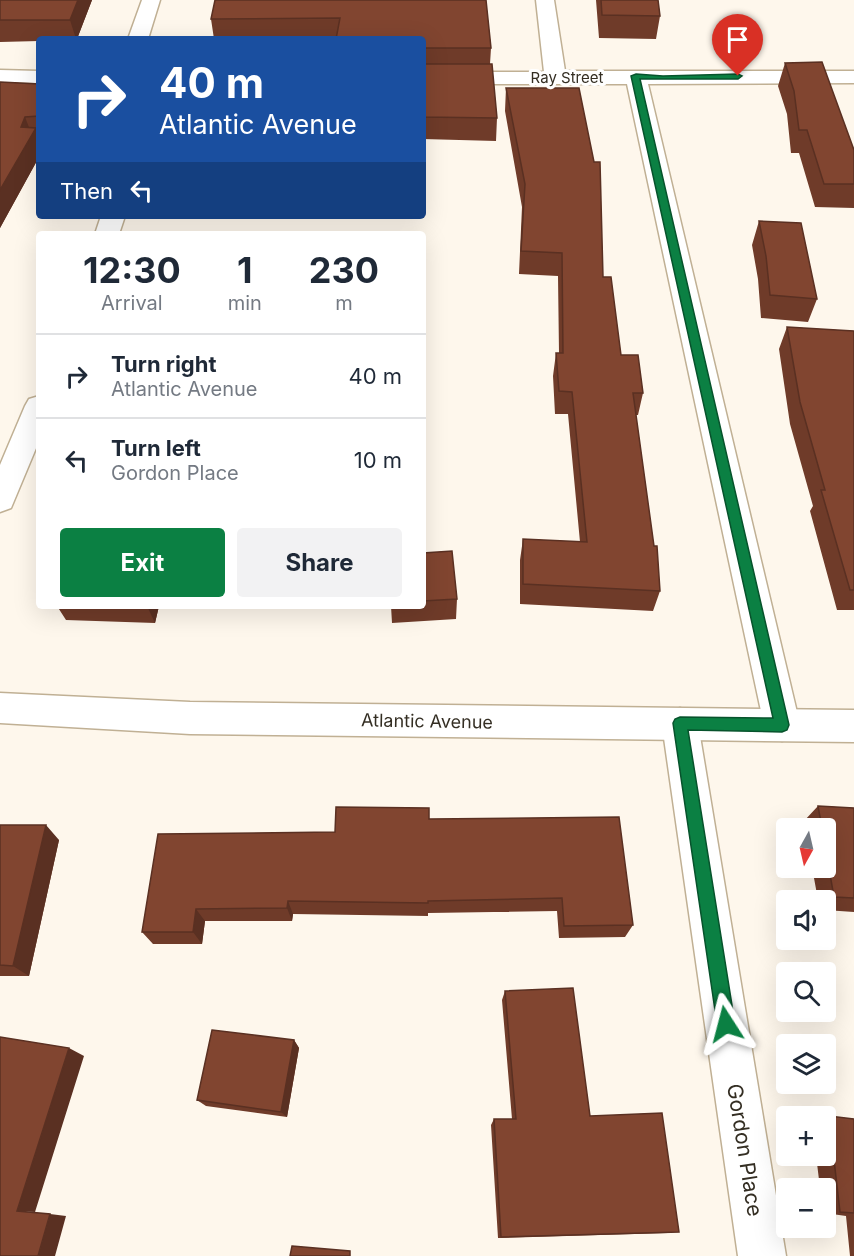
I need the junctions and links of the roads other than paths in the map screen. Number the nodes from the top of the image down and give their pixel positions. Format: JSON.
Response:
{"nodes":[{"id":1,"x":151,"y":0,"type":"edge"},
{"id":2,"x":545,"y":0,"type":"edge"},
{"id":3,"x":139,"y":36,"type":"edge"},
{"id":4,"x":0,"y":76,"type":"edge"},
{"id":5,"x":36,"y":76,"type":"edge"},
{"id":6,"x":555,"y":76,"type":"junction"},
{"id":7,"x":636,"y":76,"type":"junction"},
{"id":8,"x":854,"y":77,"type":"edge"},
{"id":9,"x":426,"y":78,"type":"edge"},
{"id":10,"x":36,"y":413,"type":"edge"},
{"id":11,"x":0,"y":500,"type":"edge"},
{"id":12,"x":0,"y":708,"type":"edge"},
{"id":13,"x":680,"y":723,"type":"junction"},
{"id":14,"x":782,"y":725,"type":"junction"},
{"id":15,"x":854,"y":726,"type":"edge"},
{"id":16,"x":762,"y":1256,"type":"edge"}],
"edges":[{"from":1,"to":3,"type":"street"},
{"from":2,"to":6,"type":"street"},
{"from":4,"to":5,"type":"street"},
{"from":6,"to":7,"type":"street","name":"Ray Street"},
{"from":6,"to":9,"type":"street","name":"Ray Street"},
{"from":7,"to":8,"type":"street","name":"Ray Street"},
{"from":7,"to":14,"type":"street"},
{"from":10,"to":11,"type":"street"},
{"from":12,"to":13,"type":"street","name":"Atlantic Avenue"},
{"from":13,"to":14,"type":"street","name":"Atlantic Avenue"},
{"from":13,"to":16,"type":"street","name":"Gordon Place"},
{"from":14,"to":15,"type":"street","name":"Atlantic Avenue"}]}
